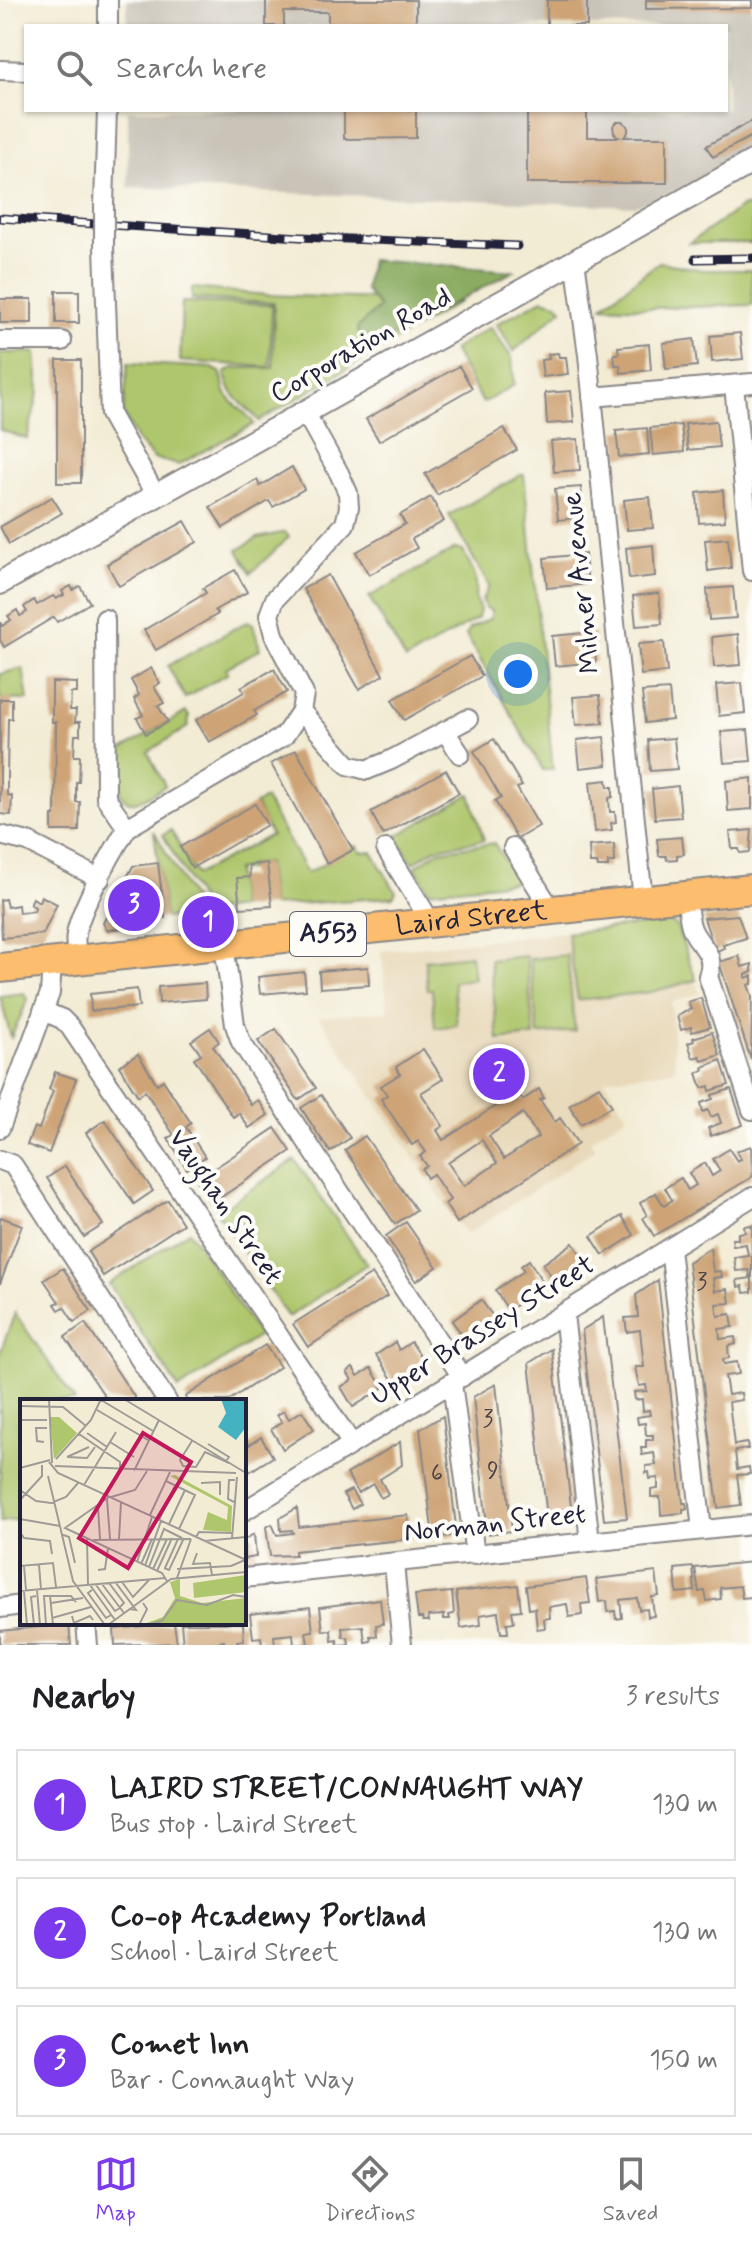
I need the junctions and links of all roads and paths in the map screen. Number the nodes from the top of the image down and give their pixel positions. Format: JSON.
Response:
{"nodes":[{"id":1,"x":108,"y":0,"type":"edge"},
{"id":2,"x":108,"y":24,"type":"edge"},
{"id":3,"x":0,"y":70,"type":"edge"},
{"id":4,"x":24,"y":71,"type":"edge"},
{"id":5,"x":107,"y":112,"type":"edge"},
{"id":6,"x":752,"y":162,"type":"edge"},
{"id":7,"x":575,"y":260,"type":"junction"},
{"id":8,"x":0,"y":341,"type":"edge"},
{"id":9,"x":62,"y":341,"type":"dead end"},
{"id":10,"x":743,"y":384,"type":"edge"},
{"id":11,"x":592,"y":397,"type":"junction"},
{"id":12,"x":305,"y":412,"type":"junction"},
{"id":13,"x":156,"y":496,"type":"junction"},
{"id":14,"x":752,"y":571,"type":"edge"},
{"id":15,"x":0,"y":583,"type":"edge"},
{"id":16,"x":105,"y":619,"type":"dead end"},
{"id":17,"x":301,"y":711,"type":"junction"},
{"id":18,"x":468,"y":719,"type":"dead end"},
{"id":19,"x":445,"y":731,"type":"junction"},
{"id":20,"x":460,"y":754,"type":"dead end"},
{"id":21,"x":127,"y":828,"type":"junction"},
{"id":22,"x":0,"y":835,"type":"edge"},
{"id":23,"x":513,"y":848,"type":"dead end"},
{"id":24,"x":386,"y":849,"type":"dead end"},
{"id":25,"x":100,"y":879,"type":"junction"},
{"id":26,"x":752,"y":889,"type":"edge"},
{"id":27,"x":686,"y":896,"type":"junction"},
{"id":28,"x":643,"y":900,"type":"junction"},
{"id":29,"x":552,"y":911,"type":"junction"},
{"id":30,"x":432,"y":924,"type":"junction"},
{"id":31,"x":224,"y":945,"type":"junction"},
{"id":32,"x":65,"y":962,"type":"junction"},
{"id":33,"x":0,"y":968,"type":"edge"},
{"id":34,"x":43,"y":1011,"type":"junction"},
{"id":35,"x":752,"y":1110,"type":"edge"},
{"id":36,"x":0,"y":1128,"type":"edge"},
{"id":37,"x":0,"y":1160,"type":"edge"},
{"id":38,"x":752,"y":1197,"type":"edge"},
{"id":39,"x":670,"y":1248,"type":"junction"},
{"id":40,"x":564,"y":1314,"type":"junction"},
{"id":41,"x":457,"y":1380,"type":"junction"},
{"id":42,"x":166,"y":1399,"type":"edge"},
{"id":43,"x":352,"y":1444,"type":"junction"},
{"id":44,"x":246,"y":1510,"type":"edge"},
{"id":45,"x":752,"y":1525,"type":"edge"},
{"id":46,"x":702,"y":1530,"type":"junction"},
{"id":47,"x":590,"y":1542,"type":"junction"},
{"id":48,"x":475,"y":1555,"type":"junction"},
{"id":49,"x":394,"y":1564,"type":"junction"},
{"id":50,"x":246,"y":1578,"type":"edge"},
{"id":51,"x":20,"y":1605,"type":"edge"},
{"id":52,"x":0,"y":1608,"type":"edge"},
{"id":53,"x":86,"y":1625,"type":"edge"},
{"id":54,"x":88,"y":1645,"type":"edge"},
{"id":55,"x":402,"y":1645,"type":"edge"}],
"edges":[{"from":1,"to":2,"type":"street"},
{"from":3,"to":4,"type":"street"},
{"from":5,"to":13,"type":"street","bridge":true},
{"from":6,"to":7,"type":"street","name":"Corporation Road"},
{"from":7,"to":11,"type":"street","name":"Milner Avenue"},
{"from":7,"to":12,"type":"street","name":"Corporation Road"},
{"from":8,"to":9,"type":"street"},
{"from":10,"to":11,"type":"street"},
{"from":10,"to":14,"type":"street"},
{"from":11,"to":28,"type":"street","name":"Milner Avenue"},
{"from":12,"to":13,"type":"street","name":"Corporation Road"},
{"from":12,"to":17,"type":"street"},
{"from":13,"to":15,"type":"street","name":"Corporation Road"},
{"from":16,"to":21,"type":"street"},
{"from":17,"to":19,"type":"street"},
{"from":17,"to":21,"type":"street"},
{"from":18,"to":19,"type":"street"},
{"from":19,"to":20,"type":"street"},
{"from":21,"to":25,"type":"street"},
{"from":22,"to":25,"type":"street"},
{"from":23,"to":29,"type":"street"},
{"from":24,"to":30,"type":"street"},
{"from":25,"to":32,"type":"street"},
{"from":26,"to":27,"type":"main road","name":"Laird Street","number":"A553"},
{"from":27,"to":28,"type":"main road","name":"Laird Street","number":"A553"},
{"from":27,"to":35,"type":"street"},
{"from":28,"to":29,"type":"main road","name":"Laird Street","number":"A553"},
{"from":29,"to":30,"type":"main road","name":"Laird Street","number":"A553"},
{"from":30,"to":31,"type":"main road","name":"Laird Street","number":"A553"},
{"from":31,"to":32,"type":"main road","name":"Laird Street","number":"A553"},
{"from":31,"to":41,"type":"street"},
{"from":32,"to":33,"type":"main road","name":"Laird Street","number":"A553"},
{"from":32,"to":34,"type":"street"},
{"from":34,"to":36,"type":"street"},
{"from":34,"to":43,"type":"street","name":"Vaughan Street"},
{"from":37,"to":42,"type":"street"},
{"from":38,"to":39,"type":"street","name":"Upper Brassey Street"},
{"from":39,"to":40,"type":"street","name":"Upper Brassey Street"},
{"from":39,"to":46,"type":"street"},
{"from":40,"to":41,"type":"street","name":"Upper Brassey Street"},
{"from":40,"to":47,"type":"street"},
{"from":41,"to":43,"type":"street","name":"Upper Brassey Street"},
{"from":41,"to":48,"type":"street"},
{"from":43,"to":44,"type":"street","name":"Upper Brassey Street"},
{"from":45,"to":46,"type":"street","name":"Norman Street"},
{"from":46,"to":47,"type":"street","name":"Norman Street"},
{"from":47,"to":48,"type":"street","name":"Norman Street"},
{"from":48,"to":49,"type":"street","name":"Norman Street"},
{"from":49,"to":50,"type":"street","name":"Norman Street"},
{"from":49,"to":55,"type":"street"},
{"from":51,"to":52,"type":"street"},
{"from":53,"to":54,"type":"street"}]}
